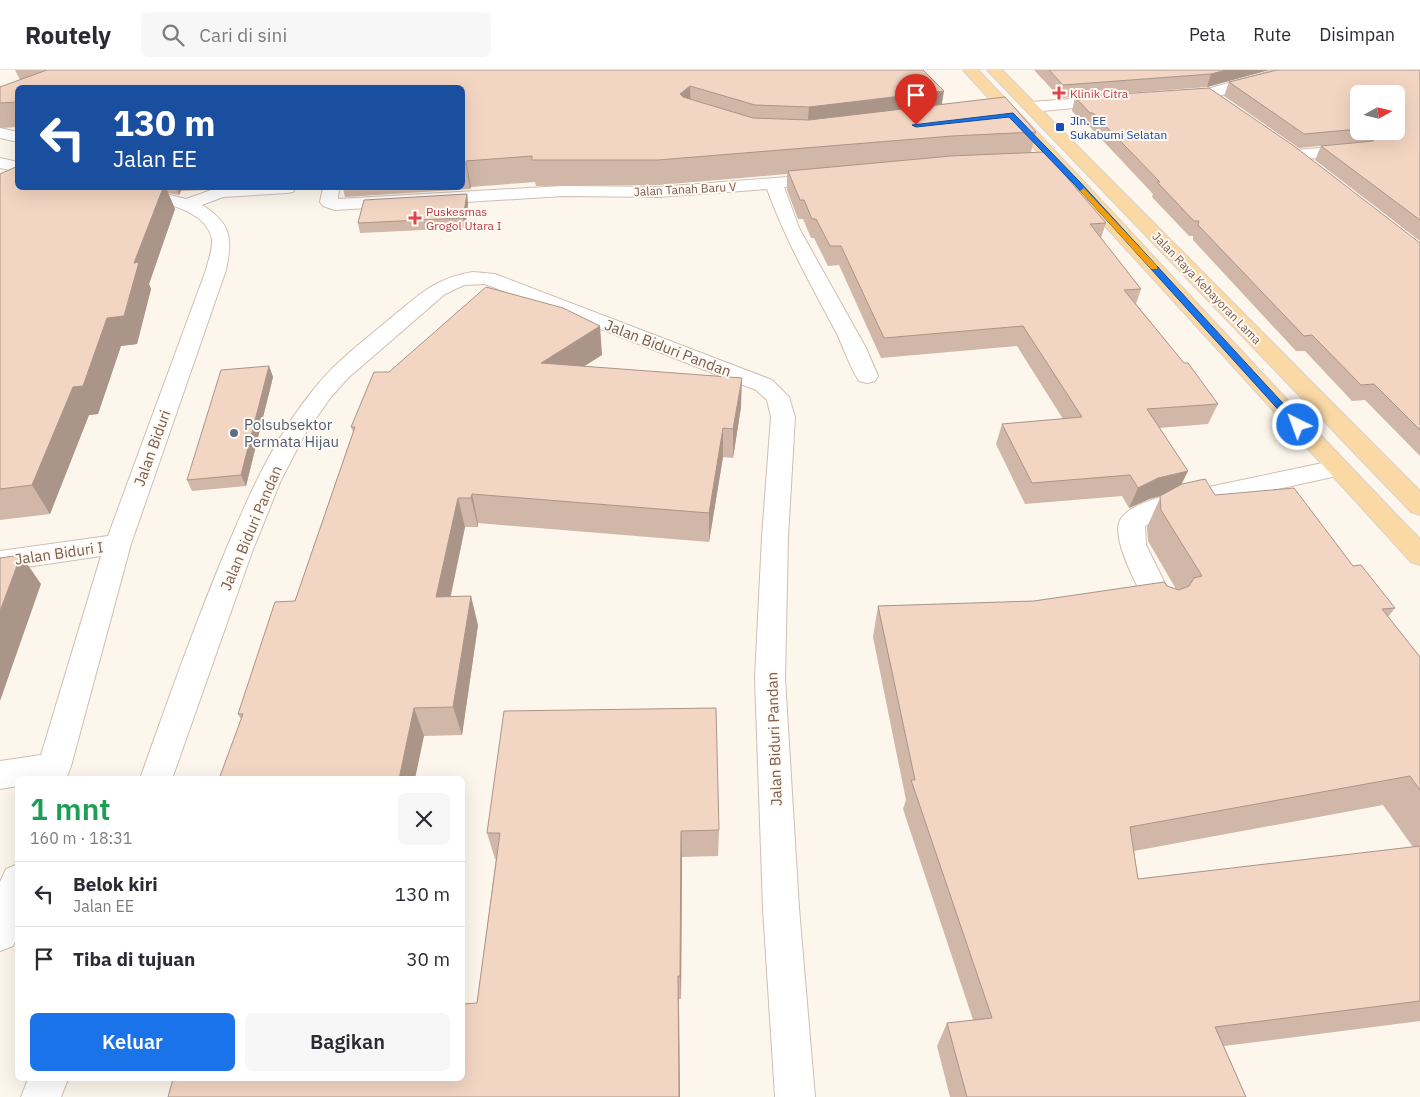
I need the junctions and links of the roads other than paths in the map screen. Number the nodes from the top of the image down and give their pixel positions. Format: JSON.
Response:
{"nodes":[{"id":1,"x":970,"y":70,"type":"edge"},
{"id":2,"x":994,"y":70,"type":"edge"},
{"id":3,"x":1297,"y":70,"type":"edge"},
{"id":4,"x":1208,"y":94,"type":"junction"},
{"id":5,"x":1159,"y":98,"type":"edge"},
{"id":6,"x":1129,"y":100,"type":"edge"},
{"id":7,"x":1225,"y":106,"type":"edge"},
{"id":8,"x":1034,"y":109,"type":"junction"},
{"id":9,"x":1004,"y":113,"type":"junction"},
{"id":10,"x":0,"y":133,"type":"edge"},
{"id":11,"x":15,"y":136,"type":"edge"},
{"id":12,"x":1360,"y":149,"type":"edge"},
{"id":13,"x":0,"y":163,"type":"edge"},
{"id":14,"x":15,"y":166,"type":"edge"},
{"id":15,"x":1316,"y":171,"type":"edge"},
{"id":16,"x":846,"y":177,"type":"edge"},
{"id":17,"x":1104,"y":182,"type":"junction"},
{"id":18,"x":1077,"y":183,"type":"junction"},
{"id":19,"x":774,"y":184,"type":"junction"},
{"id":20,"x":123,"y":190,"type":"edge"},
{"id":21,"x":254,"y":190,"type":"edge"},
{"id":22,"x":330,"y":190,"type":"edge"},
{"id":23,"x":188,"y":204,"type":"junction"},
{"id":24,"x":867,"y":376,"type":"dead end"},
{"id":25,"x":1337,"y":468,"type":"junction"},
{"id":26,"x":1420,"y":506,"type":"edge"},
{"id":27,"x":118,"y":544,"type":"junction"},
{"id":28,"x":1416,"y":546,"type":"edge"},
{"id":29,"x":0,"y":561,"type":"edge"},
{"id":30,"x":1163,"y":608,"type":"edge"},
{"id":31,"x":52,"y":772,"type":"edge"},
{"id":32,"x":0,"y":775,"type":"edge"},
{"id":33,"x":157,"y":776,"type":"edge"},
{"id":34,"x":15,"y":889,"type":"edge"},
{"id":35,"x":0,"y":934,"type":"edge"},
{"id":36,"x":47,"y":1081,"type":"edge"},
{"id":37,"x":42,"y":1097,"type":"edge"},
{"id":38,"x":795,"y":1097,"type":"edge"}],
"edges":[{"from":1,"to":9,"type":"main road","name":"Jalan Raya Kebayoran Lama"},
{"from":2,"to":8,"type":"main road","name":"Jalan Raya Kebayoran Lama"},
{"from":3,"to":4,"type":"street"},
{"from":4,"to":5,"type":"street"},
{"from":4,"to":7,"type":"street"},
{"from":6,"to":8,"type":"street"},
{"from":8,"to":9,"type":"main road"},
{"from":8,"to":17,"type":"main road","name":"Jalan Raya Kebayoran Lama"},
{"from":9,"to":18,"type":"main road","name":"Jalan Raya Kebayoran Lama"},
{"from":10,"to":11,"type":"street"},
{"from":12,"to":15,"type":"street"},
{"from":13,"to":14,"type":"street"},
{"from":16,"to":19,"type":"street","name":"Jalan Tanah Baru V"},
{"from":17,"to":18,"type":"main road"},
{"from":17,"to":26,"type":"main road","name":"Jalan Raya Kebayoran Lama"},
{"from":18,"to":25,"type":"main road","name":"Jalan Raya Kebayoran Lama"},
{"from":19,"to":22,"type":"street","name":"Jalan Tanah Baru V"},
{"from":19,"to":24,"type":"street"},
{"from":20,"to":23,"type":"street","name":"Jalan Biduri"},
{"from":21,"to":23,"type":"street"},
{"from":23,"to":27,"type":"street","name":"Jalan Biduri"},
{"from":25,"to":28,"type":"main road","name":"Jalan Raya Kebayoran Lama"},
{"from":25,"to":30,"type":"street"},
{"from":27,"to":29,"type":"street","name":"Jalan Biduri I"},
{"from":27,"to":31,"type":"street","name":"Jalan Biduri"},
{"from":31,"to":32,"type":"street"},
{"from":33,"to":38,"type":"street","name":"Jalan Biduri Pandan"},
{"from":34,"to":35,"type":"street"},
{"from":36,"to":37,"type":"street"}]}
